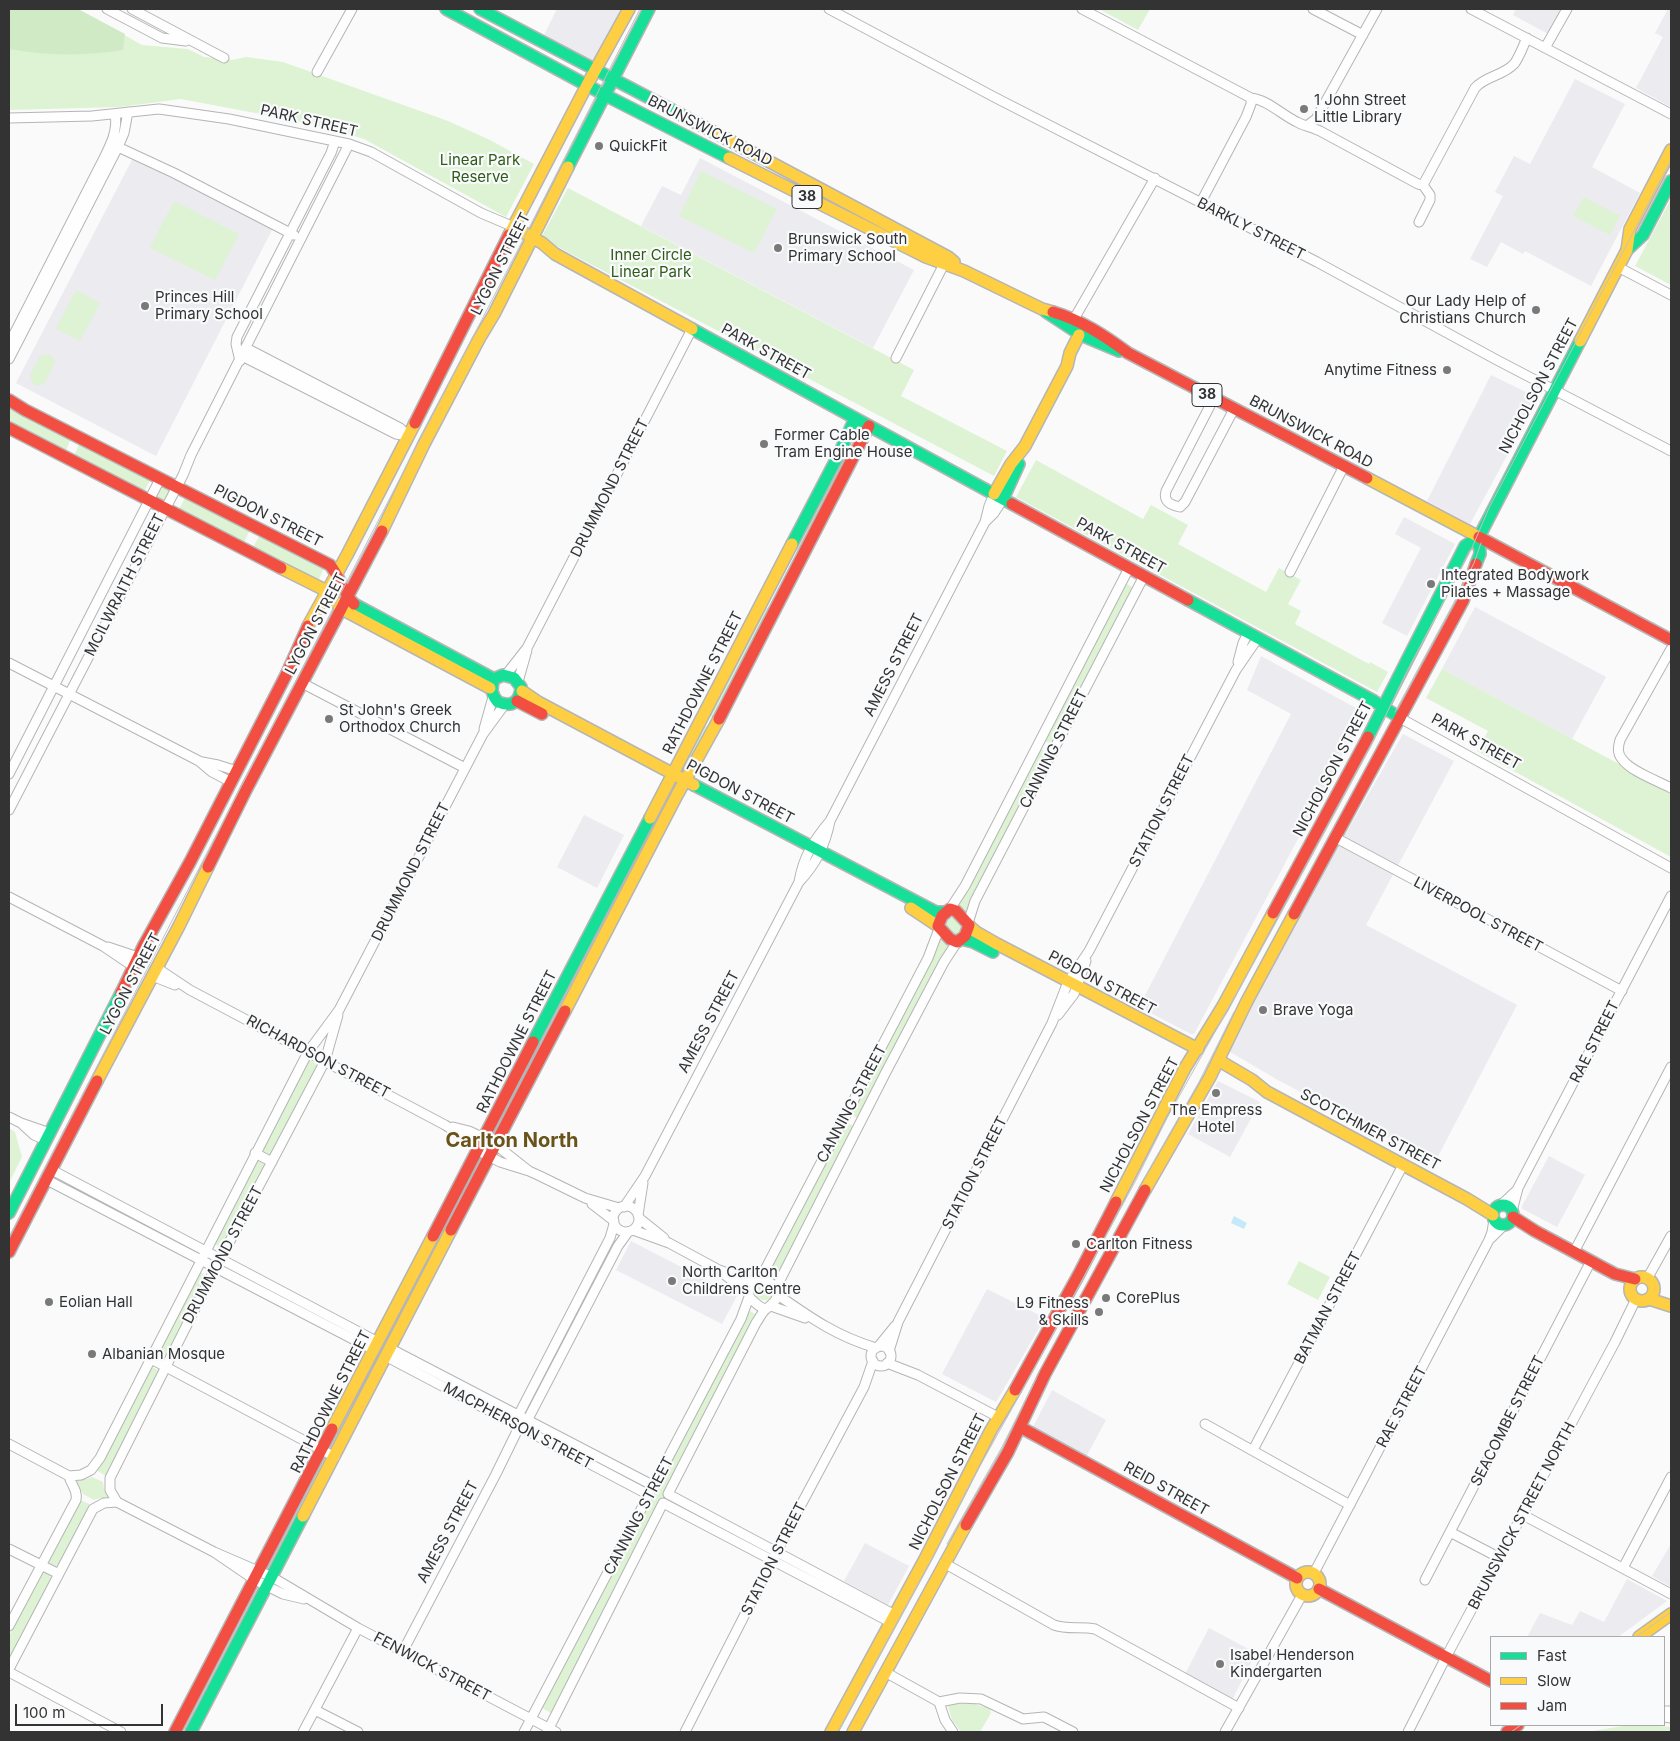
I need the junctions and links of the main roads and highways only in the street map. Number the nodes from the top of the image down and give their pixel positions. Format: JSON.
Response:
{"nodes":[{"id":1,"x":446,"y":9,"type":"edge"},
{"id":2,"x":480,"y":9,"type":"edge"},
{"id":3,"x":629,"y":9,"type":"edge"},
{"id":4,"x":648,"y":9,"type":"edge"},
{"id":5,"x":516,"y":28,"type":"junction"},
{"id":6,"x":508,"y":43,"type":"junction"},
{"id":7,"x":595,"y":70,"type":"junction"},
{"id":8,"x":614,"y":79,"type":"junction"},
{"id":9,"x":587,"y":85,"type":"junction"},
{"id":10,"x":605,"y":95,"type":"junction"},
{"id":11,"x":1671,"y":150,"type":"edge"},
{"id":12,"x":1671,"y":181,"type":"edge"},
{"id":13,"x":512,"y":230,"type":"junction"},
{"id":14,"x":530,"y":240,"type":"junction"},
{"id":15,"x":1627,"y":250,"type":"junction"},
{"id":16,"x":946,"y":260,"type":"junction"},
{"id":17,"x":1042,"y":309,"type":"junction"},
{"id":18,"x":1088,"y":326,"type":"junction"},
{"id":19,"x":1082,"y":337,"type":"junction"},
{"id":20,"x":1128,"y":353,"type":"junction"},
{"id":21,"x":9,"y":400,"type":"edge"},
{"id":22,"x":418,"y":416,"type":"junction"},
{"id":23,"x":855,"y":418,"type":"junction"},
{"id":24,"x":434,"y":424,"type":"junction"},
{"id":25,"x":869,"y":426,"type":"junction"},
{"id":26,"x":9,"y":428,"type":"edge"},
{"id":27,"x":408,"y":436,"type":"junction"},
{"id":28,"x":424,"y":444,"type":"junction"},
{"id":29,"x":998,"y":497,"type":"junction"},
{"id":30,"x":1479,"y":537,"type":"junction"},
{"id":31,"x":786,"y":555,"type":"junction"},
{"id":32,"x":798,"y":562,"type":"junction"},
{"id":33,"x":337,"y":573,"type":"junction"},
{"id":34,"x":327,"y":591,"type":"junction"},
{"id":35,"x":346,"y":597,"type":"junction"},
{"id":36,"x":340,"y":608,"type":"junction"},
{"id":37,"x":1671,"y":640,"type":"edge"},
{"id":38,"x":413,"y":642,"type":"junction"},
{"id":39,"x":286,"y":674,"type":"junction"},
{"id":40,"x":302,"y":682,"type":"junction"},
{"id":41,"x":495,"y":685,"type":"junction"},
{"id":42,"x":515,"y":695,"type":"junction"},
{"id":43,"x":1383,"y":706,"type":"junction"},
{"id":44,"x":702,"y":718,"type":"junction"},
{"id":45,"x":1400,"y":718,"type":"junction"},
{"id":46,"x":715,"y":726,"type":"junction"},
{"id":47,"x":237,"y":771,"type":"junction"},
{"id":48,"x":671,"y":777,"type":"junction"},
{"id":49,"x":252,"y":779,"type":"junction"},
{"id":50,"x":231,"y":782,"type":"junction"},
{"id":51,"x":683,"y":784,"type":"junction"},
{"id":52,"x":246,"y":790,"type":"junction"},
{"id":53,"x":820,"y":855,"type":"junction"},
{"id":54,"x":948,"y":910,"type":"junction"},
{"id":55,"x":968,"y":924,"type":"junction"},
{"id":56,"x":939,"y":927,"type":"junction"},
{"id":57,"x":1264,"y":932,"type":"junction"},
{"id":58,"x":1280,"y":940,"type":"junction"},
{"id":59,"x":959,"y":941,"type":"junction"},
{"id":60,"x":136,"y":962,"type":"junction"},
{"id":61,"x":154,"y":972,"type":"junction"},
{"id":62,"x":1071,"y":988,"type":"junction"},
{"id":63,"x":1195,"y":1053,"type":"junction"},
{"id":64,"x":1216,"y":1064,"type":"junction"},
{"id":65,"x":48,"y":1137,"type":"junction"},
{"id":66,"x":65,"y":1145,"type":"junction"},
{"id":67,"x":33,"y":1166,"type":"junction"},
{"id":68,"x":49,"y":1175,"type":"junction"},
{"id":69,"x":9,"y":1213,"type":"edge"},
{"id":70,"x":9,"y":1252,"type":"edge"},
{"id":71,"x":1078,"y":1274,"type":"junction"},
{"id":72,"x":1095,"y":1283,"type":"junction"},
{"id":73,"x":1637,"y":1287,"type":"junction"},
{"id":74,"x":1651,"y":1295,"type":"junction"},
{"id":75,"x":1671,"y":1306,"type":"edge"},
{"id":76,"x":393,"y":1313,"type":"junction"},
{"id":77,"x":406,"y":1320,"type":"junction"},
{"id":78,"x":376,"y":1346,"type":"junction"},
{"id":79,"x":389,"y":1353,"type":"junction"},
{"id":80,"x":998,"y":1417,"type":"junction"},
{"id":81,"x":1020,"y":1427,"type":"junction"},
{"id":82,"x":1297,"y":1578,"type":"junction"},
{"id":83,"x":1319,"y":1589,"type":"junction"},
{"id":84,"x":1671,"y":1614,"type":"edge"},
{"id":85,"x":1640,"y":1636,"type":"edge"},
{"id":86,"x":1490,"y":1680,"type":"edge"},
{"id":87,"x":175,"y":1732,"type":"edge"},
{"id":88,"x":191,"y":1732,"type":"edge"},
{"id":89,"x":831,"y":1732,"type":"edge"},
{"id":90,"x":853,"y":1732,"type":"edge"}],
"edges":[{"from":1,"to":6,"type":"main road","name":"BRUNSWICK ROAD","number":"38"},
{"from":2,"to":5,"type":"main road","name":"BRUNSWICK ROAD","number":"38"},
{"from":3,"to":7,"type":"main road","name":"LYGON STREET"},
{"from":4,"to":8,"type":"main road","name":"LYGON STREET"},
{"from":5,"to":6,"type":"main road"},
{"from":5,"to":7,"type":"main road","name":"BRUNSWICK ROAD","number":"38"},
{"from":6,"to":9,"type":"main road","name":"BRUNSWICK ROAD","number":"38"},
{"from":7,"to":8,"type":"main road","name":"BRUNSWICK ROAD","number":"38"},
{"from":7,"to":9,"type":"main road","name":"LYGON STREET"},
{"from":8,"to":10,"type":"main road","name":"LYGON STREET"},
{"from":8,"to":16,"type":"main road","name":"BRUNSWICK ROAD","number":"38"},
{"from":9,"to":10,"type":"main road","name":"BRUNSWICK ROAD","number":"38"},
{"from":9,"to":13,"type":"main road","name":"LYGON STREET"},
{"from":10,"to":14,"type":"main road","name":"LYGON STREET"},
{"from":10,"to":16,"type":"main road","name":"BRUNSWICK ROAD","number":"38"},
{"from":11,"to":15,"type":"main road","name":"NICHOLSON STREET"},
{"from":12,"to":15,"type":"main road","name":"NICHOLSON STREET"},
{"from":13,"to":14,"type":"main road","name":"PARK STREET"},
{"from":13,"to":22,"type":"main road","name":"LYGON STREET"},
{"from":14,"to":23,"type":"main road","name":"PARK STREET"},
{"from":14,"to":24,"type":"main road","name":"LYGON STREET"},
{"from":15,"to":30,"type":"main road","name":"NICHOLSON STREET"},
{"from":16,"to":17,"type":"main road","name":"BRUNSWICK ROAD","number":"38"},
{"from":17,"to":18,"type":"main road","name":"BRUNSWICK ROAD","number":"38"},
{"from":17,"to":19,"type":"main road","name":"BRUNSWICK ROAD","number":"38"},
{"from":18,"to":19,"type":"main road"},
{"from":18,"to":20,"type":"main road","name":"BRUNSWICK ROAD","number":"38"},
{"from":19,"to":20,"type":"main road","name":"BRUNSWICK ROAD","number":"38"},
{"from":19,"to":29,"type":"main road","name":"AMESS STREET"},
{"from":20,"to":30,"type":"main road","name":"BRUNSWICK ROAD","number":"38"},
{"from":21,"to":33,"type":"main road","name":"PIGDON STREET"},
{"from":22,"to":24,"type":"main road"},
{"from":22,"to":27,"type":"main road","name":"LYGON STREET"},
{"from":23,"to":25,"type":"main road","name":"PARK STREET"},
{"from":23,"to":31,"type":"main road","name":"RATHDOWNE STREET"},
{"from":24,"to":28,"type":"main road","name":"LYGON STREET"},
{"from":25,"to":29,"type":"main road","name":"PARK STREET"},
{"from":25,"to":32,"type":"main road","name":"RATHDOWNE STREET"},
{"from":26,"to":34,"type":"main road"},
{"from":27,"to":28,"type":"main road"},
{"from":27,"to":33,"type":"main road","name":"LYGON STREET"},
{"from":28,"to":35,"type":"main road","name":"LYGON STREET"},
{"from":29,"to":43,"type":"main road","name":"PARK STREET"},
{"from":30,"to":37,"type":"main road","number":"38"},
{"from":30,"to":43,"type":"main road","name":"NICHOLSON STREET"},
{"from":30,"to":45,"type":"main road","name":"NICHOLSON STREET"},
{"from":31,"to":32,"type":"main road"},
{"from":31,"to":44,"type":"main road","name":"RATHDOWNE STREET"},
{"from":32,"to":46,"type":"main road","name":"RATHDOWNE STREET"},
{"from":33,"to":34,"type":"main road","name":"LYGON STREET"},
{"from":33,"to":35,"type":"main road"},
{"from":34,"to":36,"type":"main road"},
{"from":34,"to":39,"type":"main road","name":"LYGON STREET"},
{"from":35,"to":36,"type":"main road","name":"LYGON STREET"},
{"from":35,"to":38,"type":"main road"},
{"from":36,"to":38,"type":"main road"},
{"from":36,"to":40,"type":"main road","name":"LYGON STREET"},
{"from":38,"to":41,"type":"main road"},
{"from":39,"to":40,"type":"main road"},
{"from":39,"to":47,"type":"main road","name":"LYGON STREET"},
{"from":40,"to":49,"type":"main road","name":"LYGON STREET"},
{"from":41,"to":42,"type":"main road"},
{"from":41,"to":42,"type":"main road"},
{"from":42,"to":48,"type":"main road","name":"PIGDON STREET"},
{"from":43,"to":45,"type":"main road","name":"PARK STREET"},
{"from":43,"to":57,"type":"main road","name":"NICHOLSON STREET"},
{"from":44,"to":46,"type":"main road"},
{"from":44,"to":48,"type":"main road","name":"RATHDOWNE STREET"},
{"from":45,"to":58,"type":"main road","name":"NICHOLSON STREET"},
{"from":46,"to":51,"type":"main road","name":"RATHDOWNE STREET"},
{"from":47,"to":49,"type":"main road"},
{"from":47,"to":50,"type":"main road","name":"LYGON STREET"},
{"from":48,"to":51,"type":"main road","name":"PIGDON STREET"},
{"from":48,"to":76,"type":"main road","name":"RATHDOWNE STREET"},
{"from":49,"to":52,"type":"main road","name":"LYGON STREET"},
{"from":50,"to":52,"type":"main road"},
{"from":50,"to":60,"type":"main road","name":"LYGON STREET"},
{"from":51,"to":53,"type":"main road","name":"PIGDON STREET"},
{"from":51,"to":77,"type":"main road","name":"RATHDOWNE STREET"},
{"from":52,"to":61,"type":"main road","name":"LYGON STREET"},
{"from":53,"to":54,"type":"main road","name":"PIGDON STREET"},
{"from":53,"to":56,"type":"main road","name":"PIGDON STREET"},
{"from":54,"to":55,"type":"main road"},
{"from":54,"to":56,"type":"main road"},
{"from":55,"to":59,"type":"main road"},
{"from":55,"to":62,"type":"main road","name":"PIGDON STREET"},
{"from":56,"to":59,"type":"main road"},
{"from":57,"to":58,"type":"main road"},
{"from":57,"to":63,"type":"main road","name":"NICHOLSON STREET"},
{"from":58,"to":64,"type":"main road","name":"NICHOLSON STREET"},
{"from":59,"to":62,"type":"main road","name":"PIGDON STREET"},
{"from":60,"to":61,"type":"main road"},
{"from":60,"to":65,"type":"main road","name":"LYGON STREET"},
{"from":61,"to":66,"type":"main road","name":"LYGON STREET"},
{"from":62,"to":63,"type":"main road","name":"PIGDON STREET"},
{"from":63,"to":64,"type":"main road","name":"PIGDON STREET"},
{"from":63,"to":71,"type":"main road","name":"NICHOLSON STREET"},
{"from":64,"to":72,"type":"main road","name":"NICHOLSON STREET"},
{"from":64,"to":73,"type":"main road","name":"SCOTCHMER STREET"},
{"from":65,"to":66,"type":"main road"},
{"from":65,"to":67,"type":"main road","name":"LYGON STREET"},
{"from":66,"to":68,"type":"main road","name":"LYGON STREET"},
{"from":67,"to":68,"type":"main road"},
{"from":67,"to":69,"type":"main road","name":"LYGON STREET"},
{"from":68,"to":70,"type":"main road","name":"LYGON STREET"},
{"from":71,"to":72,"type":"main road"},
{"from":71,"to":80,"type":"main road","name":"NICHOLSON STREET"},
{"from":72,"to":81,"type":"main road","name":"NICHOLSON STREET"},
{"from":73,"to":74,"type":"main road"},
{"from":73,"to":74,"type":"main road","name":"SCOTCHMER STREET"},
{"from":74,"to":75,"type":"main road"},
{"from":76,"to":77,"type":"main road"},
{"from":76,"to":78,"type":"main road","name":"RATHDOWNE STREET"},
{"from":77,"to":79,"type":"main road","name":"RATHDOWNE STREET"},
{"from":78,"to":79,"type":"main road"},
{"from":78,"to":87,"type":"main road","name":"RATHDOWNE STREET"},
{"from":79,"to":88,"type":"main road","name":"RATHDOWNE STREET"},
{"from":80,"to":81,"type":"main road","name":"REID STREET"},
{"from":80,"to":89,"type":"main road","name":"NICHOLSON STREET"},
{"from":81,"to":82,"type":"main road","name":"REID STREET"},
{"from":81,"to":90,"type":"main road","name":"NICHOLSON STREET"},
{"from":82,"to":83,"type":"main road"},
{"from":82,"to":83,"type":"main road"},
{"from":83,"to":86,"type":"main road"},
{"from":84,"to":85,"type":"main road"}]}
